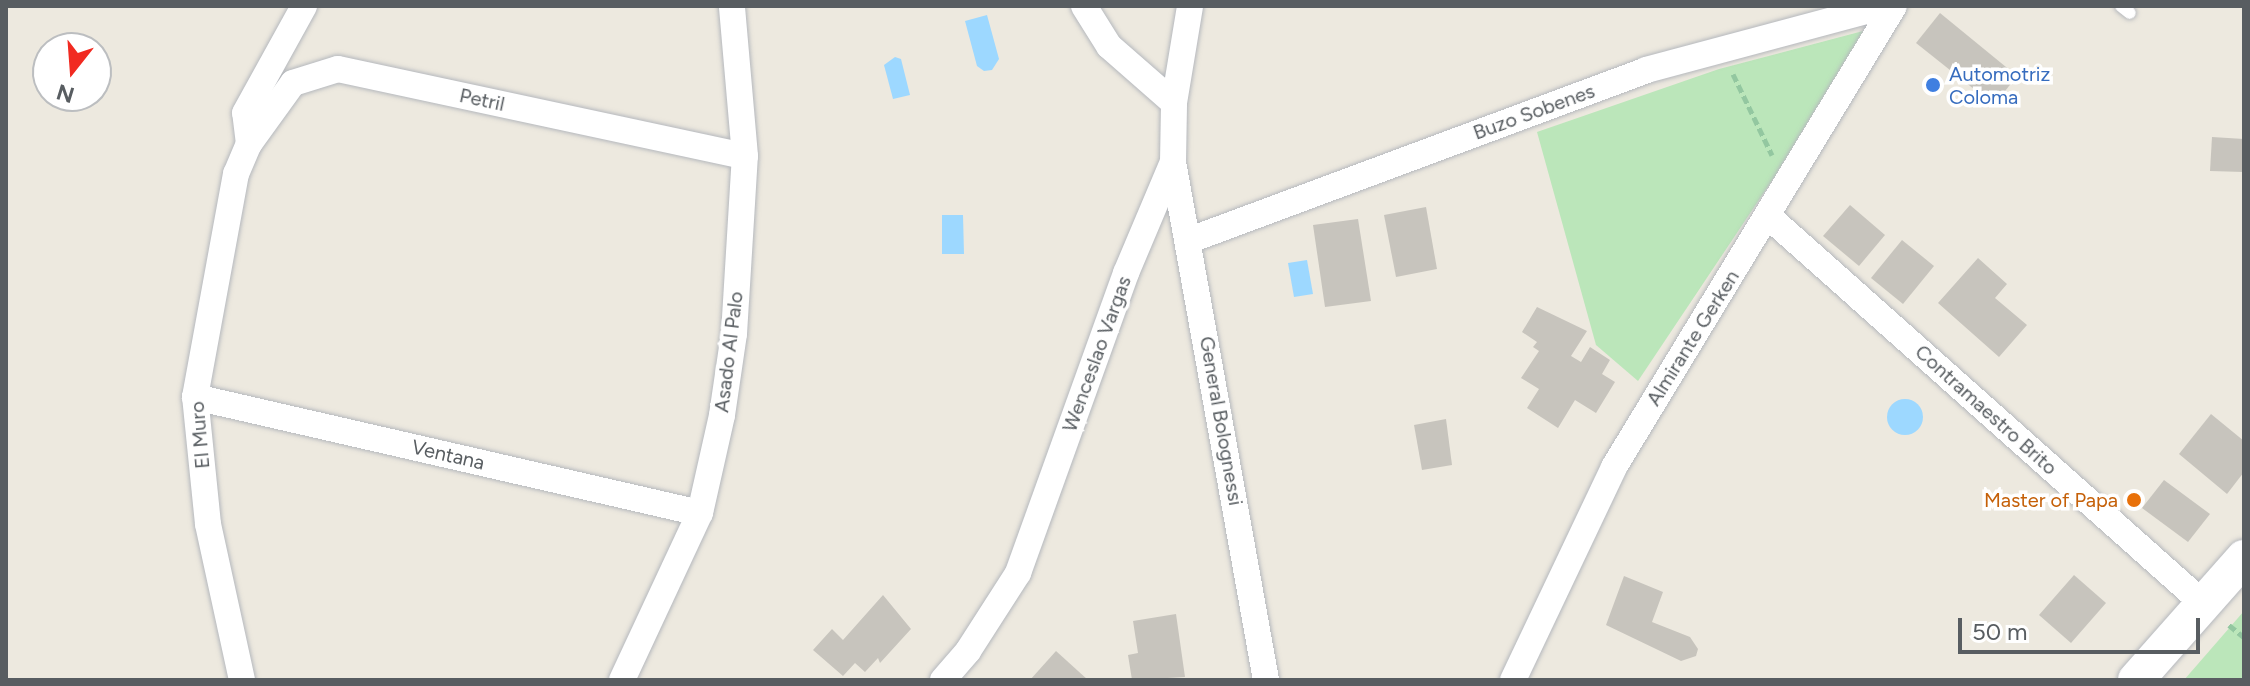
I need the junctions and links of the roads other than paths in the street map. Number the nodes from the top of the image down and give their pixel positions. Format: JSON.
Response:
{"nodes":[{"id":1,"x":304,"y":6,"type":"edge"},
{"id":2,"x":732,"y":6,"type":"edge"},
{"id":3,"x":1084,"y":6,"type":"edge"},
{"id":4,"x":1190,"y":6,"type":"edge"},
{"id":5,"x":1885,"y":6,"type":"edge"},
{"id":6,"x":1894,"y":6,"type":"edge"},
{"id":7,"x":1174,"y":103,"type":"junction"},
{"id":8,"x":249,"y":144,"type":"junction"},
{"id":9,"x":745,"y":156,"type":"junction"},
{"id":10,"x":1173,"y":162,"type":"junction"},
{"id":11,"x":1768,"y":216,"type":"junction"},
{"id":12,"x":1190,"y":240,"type":"junction"},
{"id":13,"x":195,"y":397,"type":"junction"},
{"id":14,"x":700,"y":513,"type":"junction"},
{"id":15,"x":2244,"y":558,"type":"edge"},
{"id":16,"x":2204,"y":604,"type":"junction"},
{"id":17,"x":242,"y":680,"type":"edge"},
{"id":18,"x":622,"y":680,"type":"edge"},
{"id":19,"x":943,"y":680,"type":"edge"},
{"id":20,"x":1266,"y":680,"type":"edge"},
{"id":21,"x":1513,"y":680,"type":"edge"},
{"id":22,"x":2136,"y":680,"type":"edge"}],
"edges":[{"from":1,"to":8,"type":"street"},
{"from":2,"to":9,"type":"street","name":"Asado Al Palo"},
{"from":3,"to":7,"type":"street"},
{"from":4,"to":7,"type":"street","name":"Wenceslao Vargas"},
{"from":5,"to":12,"type":"street","name":"Buzo Sobenes"},
{"from":6,"to":11,"type":"street","name":"Almirante Gerken"},
{"from":7,"to":10,"type":"street","name":"Wenceslao Vargas"},
{"from":8,"to":9,"type":"street","name":"Petril"},
{"from":8,"to":13,"type":"street","name":"El Muro"},
{"from":9,"to":14,"type":"street","name":"Asado Al Palo"},
{"from":10,"to":12,"type":"street","name":"General Bolognessi"},
{"from":10,"to":19,"type":"street","name":"Wenceslao Vargas"},
{"from":11,"to":16,"type":"street","name":"Contramaestro Brito"},
{"from":11,"to":21,"type":"street","name":"Almirante Gerken"},
{"from":12,"to":20,"type":"street","name":"General Bolognessi"},
{"from":13,"to":14,"type":"street","name":"Ventana"},
{"from":13,"to":17,"type":"street","name":"El Muro"},
{"from":14,"to":18,"type":"street","name":"Asado Al Palo"},
{"from":15,"to":16,"type":"street"},
{"from":16,"to":22,"type":"street"}]}
